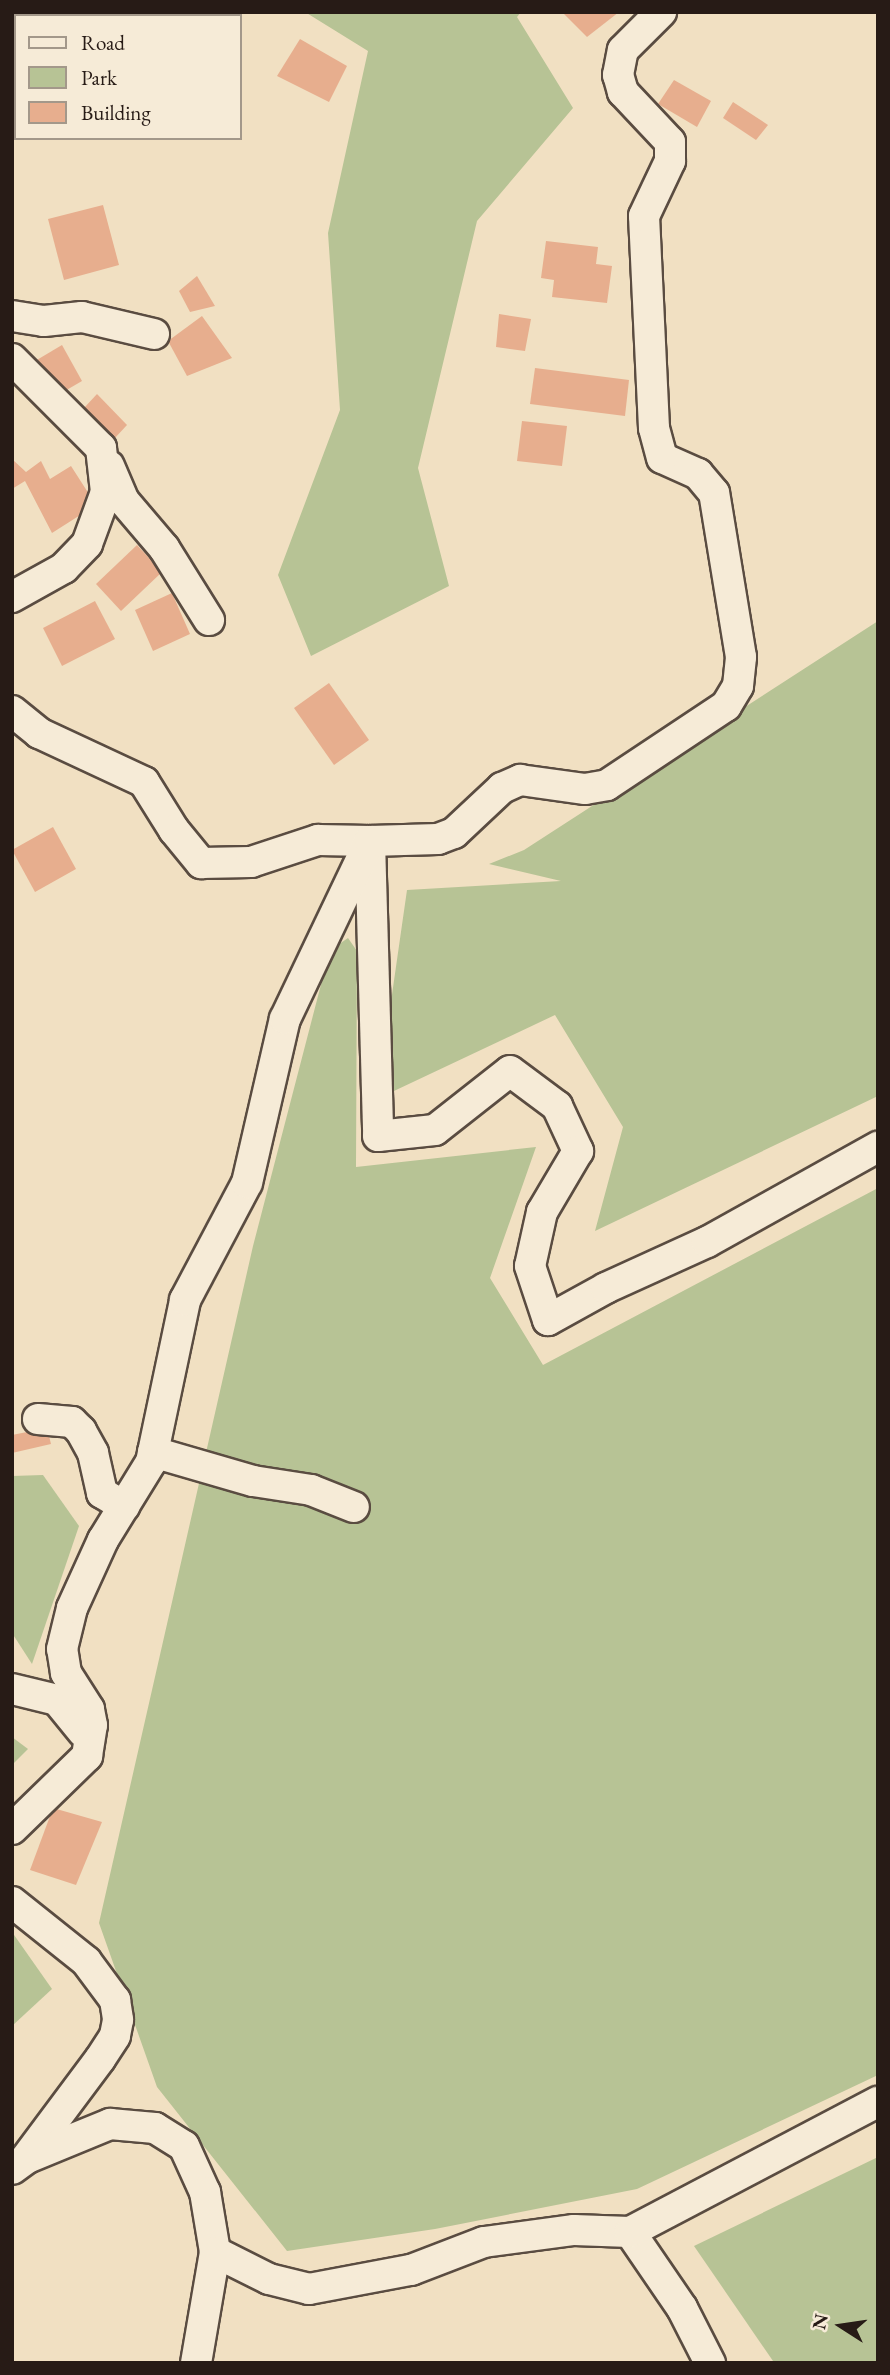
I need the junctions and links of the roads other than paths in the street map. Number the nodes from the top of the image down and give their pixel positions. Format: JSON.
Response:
{"nodes":[{"id":1,"x":661,"y":12,"type":"edge"},
{"id":2,"x":12,"y":316,"type":"edge"},
{"id":3,"x":154,"y":334,"type":"dead end"},
{"id":4,"x":12,"y":359,"type":"edge"},
{"id":5,"x":101,"y":449,"type":"junction"},
{"id":6,"x":12,"y":597,"type":"edge"},
{"id":7,"x":209,"y":620,"type":"dead end"},
{"id":8,"x":12,"y":711,"type":"edge"},
{"id":9,"x":370,"y":841,"type":"junction"},
{"id":10,"x":878,"y":1147,"type":"edge"},
{"id":11,"x":38,"y":1419,"type":"dead end"},
{"id":12,"x":153,"y":1452,"type":"junction"},
{"id":13,"x":124,"y":1506,"type":"junction"},
{"id":14,"x":354,"y":1507,"type":"dead end"},
{"id":15,"x":12,"y":1689,"type":"edge"},
{"id":16,"x":87,"y":1756,"type":"junction"},
{"id":17,"x":12,"y":1829,"type":"edge"},
{"id":18,"x":12,"y":1902,"type":"edge"},
{"id":19,"x":878,"y":2102,"type":"edge"},
{"id":20,"x":20,"y":2163,"type":"edge"},
{"id":21,"x":630,"y":2232,"type":"junction"},
{"id":22,"x":215,"y":2252,"type":"junction"},
{"id":23,"x":196,"y":2363,"type":"edge"},
{"id":24,"x":710,"y":2363,"type":"edge"}],
"edges":[{"from":1,"to":9,"type":"street"},
{"from":2,"to":3,"type":"street"},
{"from":4,"to":5,"type":"street"},
{"from":5,"to":6,"type":"street"},
{"from":5,"to":7,"type":"street"},
{"from":8,"to":9,"type":"street"},
{"from":9,"to":10,"type":"street"},
{"from":9,"to":12,"type":"street"},
{"from":11,"to":13,"type":"street"},
{"from":12,"to":13,"type":"street"},
{"from":12,"to":14,"type":"street"},
{"from":13,"to":16,"type":"street"},
{"from":15,"to":16,"type":"street"},
{"from":16,"to":17,"type":"street"},
{"from":18,"to":20,"type":"street"},
{"from":19,"to":21,"type":"street"},
{"from":20,"to":22,"type":"street"},
{"from":21,"to":22,"type":"street"},
{"from":21,"to":24,"type":"street"},
{"from":22,"to":23,"type":"street"}]}
